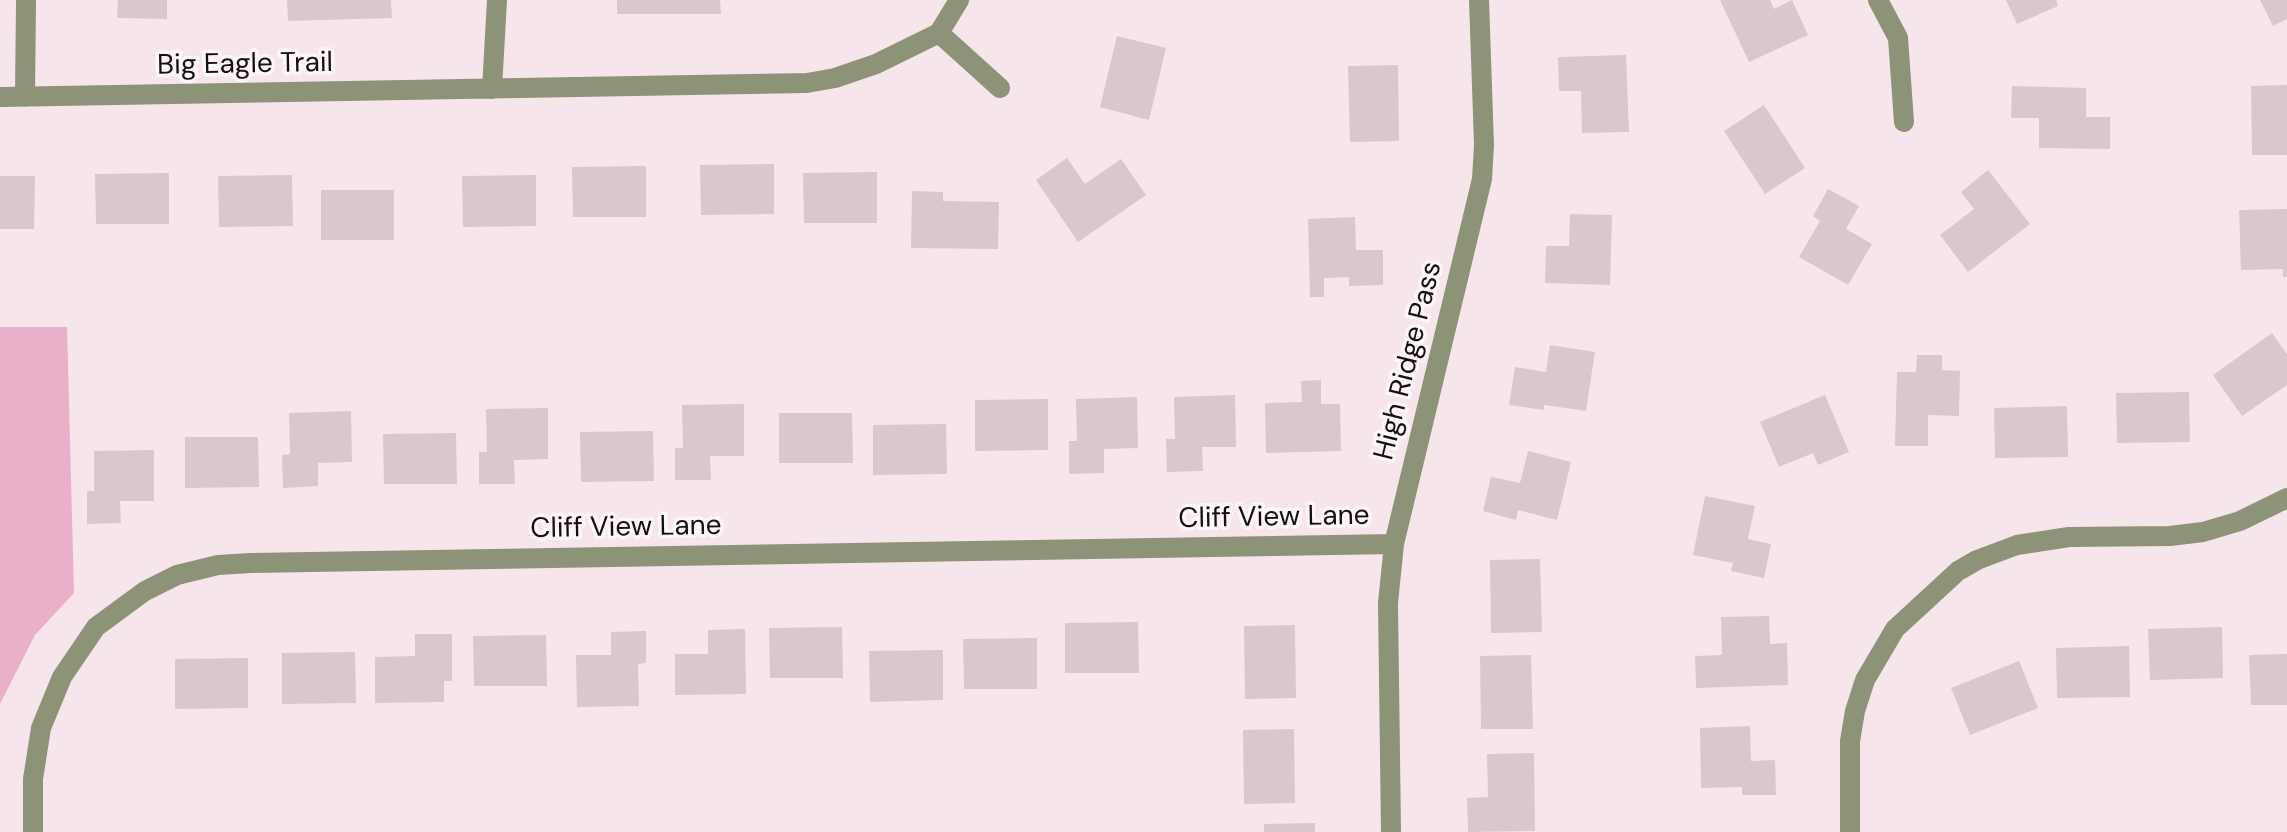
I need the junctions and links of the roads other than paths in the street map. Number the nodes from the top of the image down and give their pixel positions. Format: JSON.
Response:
{"nodes":[{"id":1,"x":26,"y":0,"type":"edge"},
{"id":2,"x":497,"y":0,"type":"edge"},
{"id":3,"x":959,"y":0,"type":"edge"},
{"id":4,"x":1479,"y":0,"type":"edge"},
{"id":5,"x":1878,"y":0,"type":"edge"},
{"id":6,"x":939,"y":33,"type":"junction"},
{"id":7,"x":1000,"y":88,"type":"dead end"},
{"id":8,"x":492,"y":89,"type":"junction"},
{"id":9,"x":0,"y":97,"type":"edge"},
{"id":10,"x":25,"y":97,"type":"junction"},
{"id":11,"x":1904,"y":122,"type":"dead end"},
{"id":12,"x":2287,"y":498,"type":"edge"},
{"id":13,"x":1394,"y":544,"type":"junction"},
{"id":14,"x":33,"y":832,"type":"edge"},
{"id":15,"x":1391,"y":832,"type":"edge"},
{"id":16,"x":1850,"y":832,"type":"edge"}],
"edges":[{"from":1,"to":10,"type":"street"},
{"from":2,"to":8,"type":"street"},
{"from":3,"to":6,"type":"street"},
{"from":4,"to":13,"type":"street","name":"High Ridge Pass"},
{"from":5,"to":11,"type":"street"},
{"from":6,"to":7,"type":"street"},
{"from":6,"to":8,"type":"street","name":"Big Eagle Trail"},
{"from":8,"to":10,"type":"street","name":"Big Eagle Trail"},
{"from":9,"to":10,"type":"street","name":"Big Eagle Trail"},
{"from":12,"to":16,"type":"street"},
{"from":13,"to":14,"type":"street","name":"Cliff View Lane"},
{"from":13,"to":15,"type":"street","name":"High Ridge Pass"}]}
